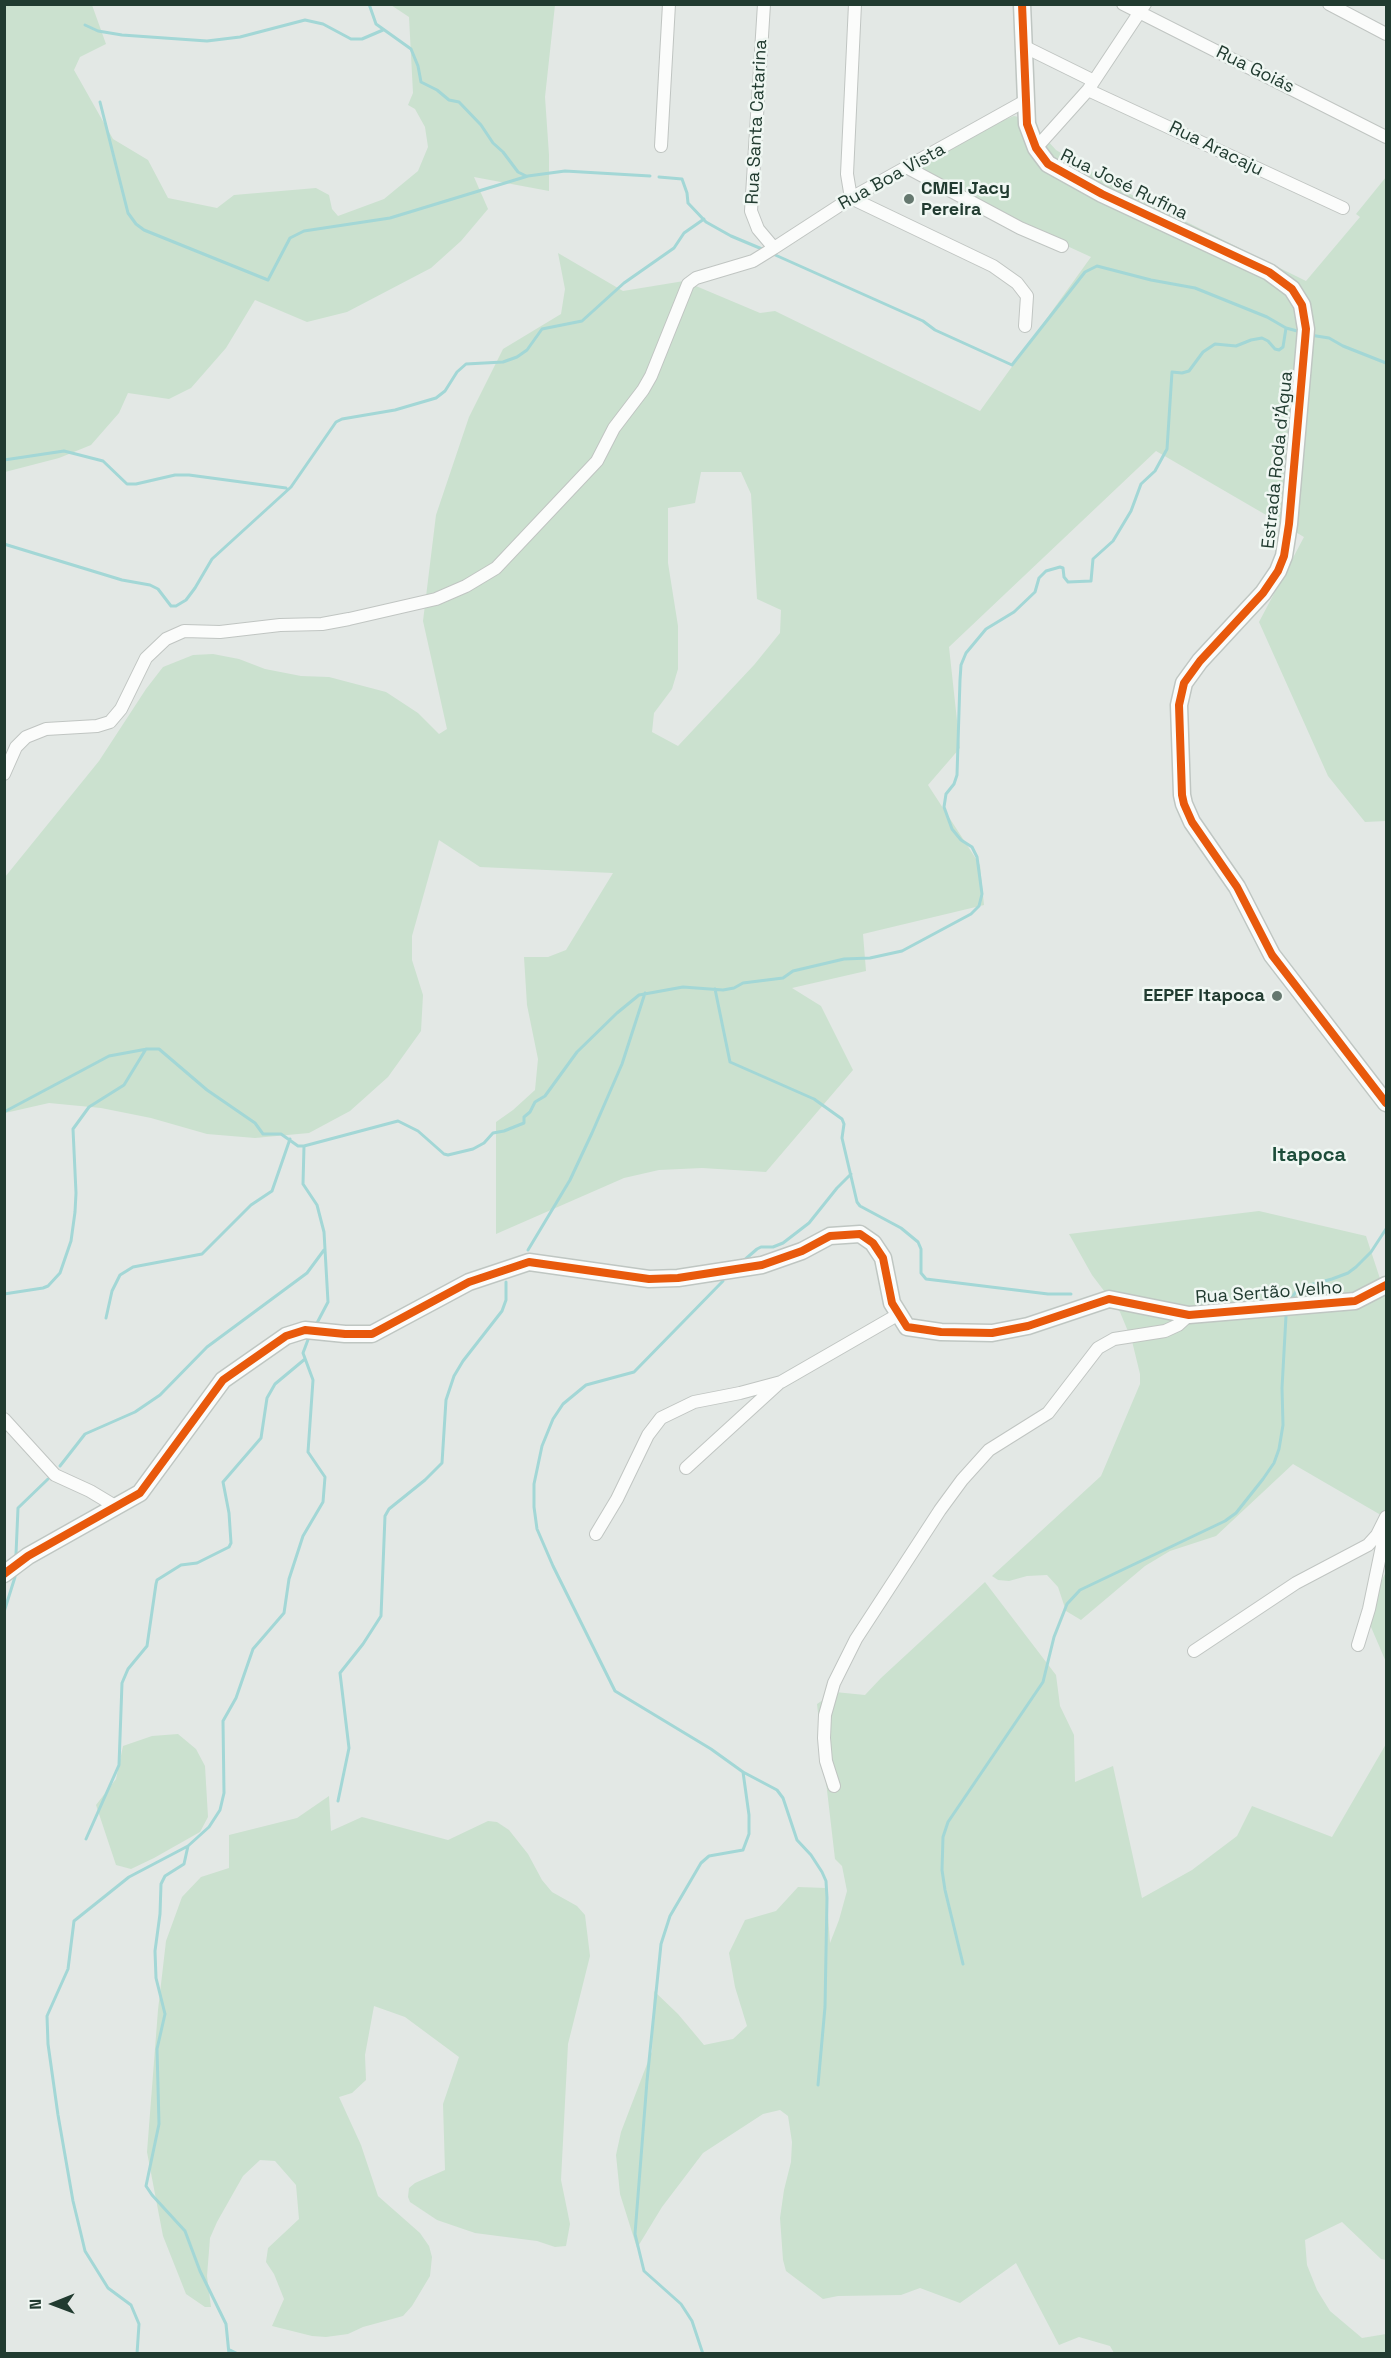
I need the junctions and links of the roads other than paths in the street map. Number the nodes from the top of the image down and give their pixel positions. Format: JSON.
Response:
{"nodes":[{"id":1,"x":669,"y":4,"type":"edge"},
{"id":2,"x":764,"y":4,"type":"edge"},
{"id":3,"x":855,"y":4,"type":"edge"},
{"id":4,"x":1023,"y":4,"type":"edge"},
{"id":5,"x":1123,"y":4,"type":"edge"},
{"id":6,"x":1329,"y":4,"type":"edge"},
{"id":7,"x":1142,"y":8,"type":"edge"},
{"id":8,"x":1386,"y":34,"type":"edge"},
{"id":9,"x":1023,"y":46,"type":"junction"},
{"id":10,"x":1091,"y":85,"type":"junction"},
{"id":11,"x":1025,"y":101,"type":"junction"},
{"id":12,"x":1386,"y":137,"type":"edge"},
{"id":13,"x":661,"y":146,"type":"dead end"},
{"id":14,"x":1036,"y":148,"type":"junction"},
{"id":15,"x":908,"y":168,"type":"junction"},
{"id":16,"x":851,"y":198,"type":"junction"},
{"id":17,"x":1343,"y":208,"type":"dead end"},
{"id":18,"x":1062,"y":246,"type":"dead end"},
{"id":19,"x":774,"y":248,"type":"junction"},
{"id":20,"x":1298,"y":297,"type":"joint"},
{"id":21,"x":1024,"y":326,"type":"dead end"},
{"id":22,"x":4,"y":774,"type":"edge"},
{"id":23,"x":1386,"y":1103,"type":"edge"},
{"id":24,"x":1386,"y":1285,"type":"edge"},
{"id":25,"x":899,"y":1314,"type":"junction"},
{"id":26,"x":1189,"y":1315,"type":"junction"},
{"id":27,"x":781,"y":1382,"type":"junction"},
{"id":28,"x":4,"y":1419,"type":"edge"},
{"id":29,"x":686,"y":1468,"type":"dead end"},
{"id":30,"x":115,"y":1506,"type":"junction"},
{"id":31,"x":1386,"y":1517,"type":"edge"},
{"id":32,"x":1386,"y":1527,"type":"edge"},
{"id":33,"x":596,"y":1534,"type":"dead end"},
{"id":34,"x":4,"y":1574,"type":"edge"},
{"id":35,"x":1358,"y":1645,"type":"dead end"},
{"id":36,"x":1194,"y":1651,"type":"dead end"},
{"id":37,"x":834,"y":1786,"type":"dead end"}],
"edges":[{"from":1,"to":13,"type":"street"},
{"from":2,"to":19,"type":"street","name":"Rua Santa Catarina"},
{"from":3,"to":16,"type":"street"},
{"from":4,"to":9,"type":"street","name":"Rua José Rufina"},
{"from":5,"to":7,"type":"street","name":"Rua Goiás"},
{"from":6,"to":8,"type":"street"},
{"from":7,"to":10,"type":"street"},
{"from":7,"to":12,"type":"street","name":"Rua Goiás"},
{"from":9,"to":10,"type":"street"},
{"from":9,"to":11,"type":"street","name":"Rua José Rufina"},
{"from":10,"to":14,"type":"street"},
{"from":10,"to":17,"type":"street","name":"Rua Aracaju"},
{"from":11,"to":14,"type":"street","name":"Rua José Rufina"},
{"from":11,"to":15,"type":"street","name":"Rua Boa Vista"},
{"from":14,"to":20,"type":"street","name":"Rua José Rufina"},
{"from":15,"to":16,"type":"street","name":"Rua Boa Vista"},
{"from":15,"to":18,"type":"street"},
{"from":16,"to":19,"type":"street","name":"Rua Boa Vista"},
{"from":16,"to":21,"type":"street"},
{"from":19,"to":22,"type":"street","name":"Rua Boa Vista"},
{"from":20,"to":23,"type":"street","name":"Estrada Roda d'Água"},
{"from":24,"to":26,"type":"street","name":"Rua Sertão Velho"},
{"from":25,"to":26,"type":"street","name":"Rua Sertão Velho"},
{"from":25,"to":27,"type":"street"},
{"from":25,"to":30,"type":"street"},
{"from":26,"to":37,"type":"street"},
{"from":27,"to":29,"type":"street"},
{"from":27,"to":33,"type":"street"},
{"from":28,"to":30,"type":"street"},
{"from":30,"to":34,"type":"street"},
{"from":31,"to":36,"type":"street"},
{"from":32,"to":35,"type":"street"}]}
